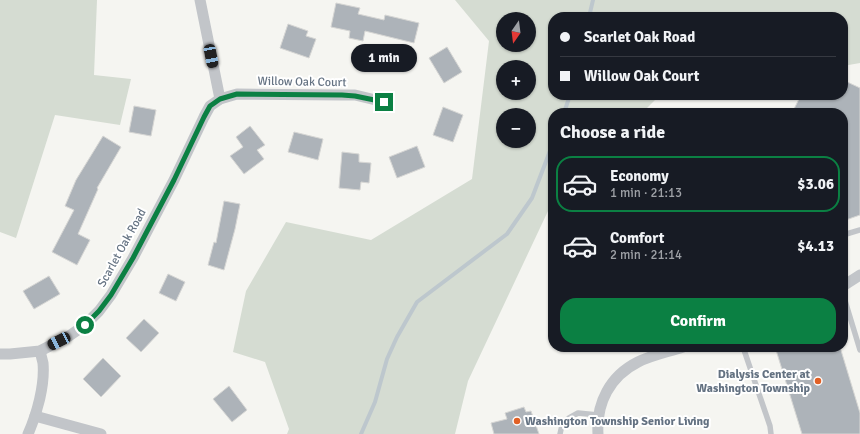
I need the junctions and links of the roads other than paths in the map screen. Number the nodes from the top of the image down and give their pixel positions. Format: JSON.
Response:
{"nodes":[{"id":1,"x":200,"y":0,"type":"edge"},
{"id":2,"x":220,"y":99,"type":"junction"},
{"id":3,"x":384,"y":102,"type":"dead end"},
{"id":4,"x":860,"y":230,"type":"edge"},
{"id":5,"x":848,"y":234,"type":"edge"},
{"id":6,"x":860,"y":275,"type":"edge"},
{"id":7,"x":848,"y":283,"type":"edge"},
{"id":8,"x":848,"y":310,"type":"edge"},
{"id":9,"x":40,"y":350,"type":"junction"},
{"id":10,"x":860,"y":350,"type":"edge"},
{"id":11,"x":668,"y":352,"type":"edge"},
{"id":12,"x":745,"y":352,"type":"edge"},
{"id":13,"x":0,"y":354,"type":"edge"},
{"id":14,"x":598,"y":415,"type":"junction"},
{"id":15,"x":35,"y":416,"type":"junction"},
{"id":16,"x":28,"y":434,"type":"edge"},
{"id":17,"x":101,"y":434,"type":"edge"},
{"id":18,"x":560,"y":434,"type":"edge"},
{"id":19,"x":598,"y":434,"type":"edge"},
{"id":20,"x":771,"y":434,"type":"edge"}],
"edges":[{"from":1,"to":2,"type":"street"},
{"from":2,"to":3,"type":"street","name":"Willow Oak Court"},
{"from":2,"to":9,"type":"street","name":"Scarlet Oak Road"},
{"from":4,"to":5,"type":"lane"},
{"from":6,"to":7,"type":"street"},
{"from":8,"to":10,"type":"lane"},
{"from":9,"to":13,"type":"street","name":"Scarlet Oak Road"},
{"from":9,"to":15,"type":"street"},
{"from":11,"to":14,"type":"street"},
{"from":12,"to":20,"type":"lane"},
{"from":14,"to":18,"type":"lane"},
{"from":14,"to":19,"type":"street"},
{"from":15,"to":16,"type":"street"},
{"from":15,"to":17,"type":"street"}]}
